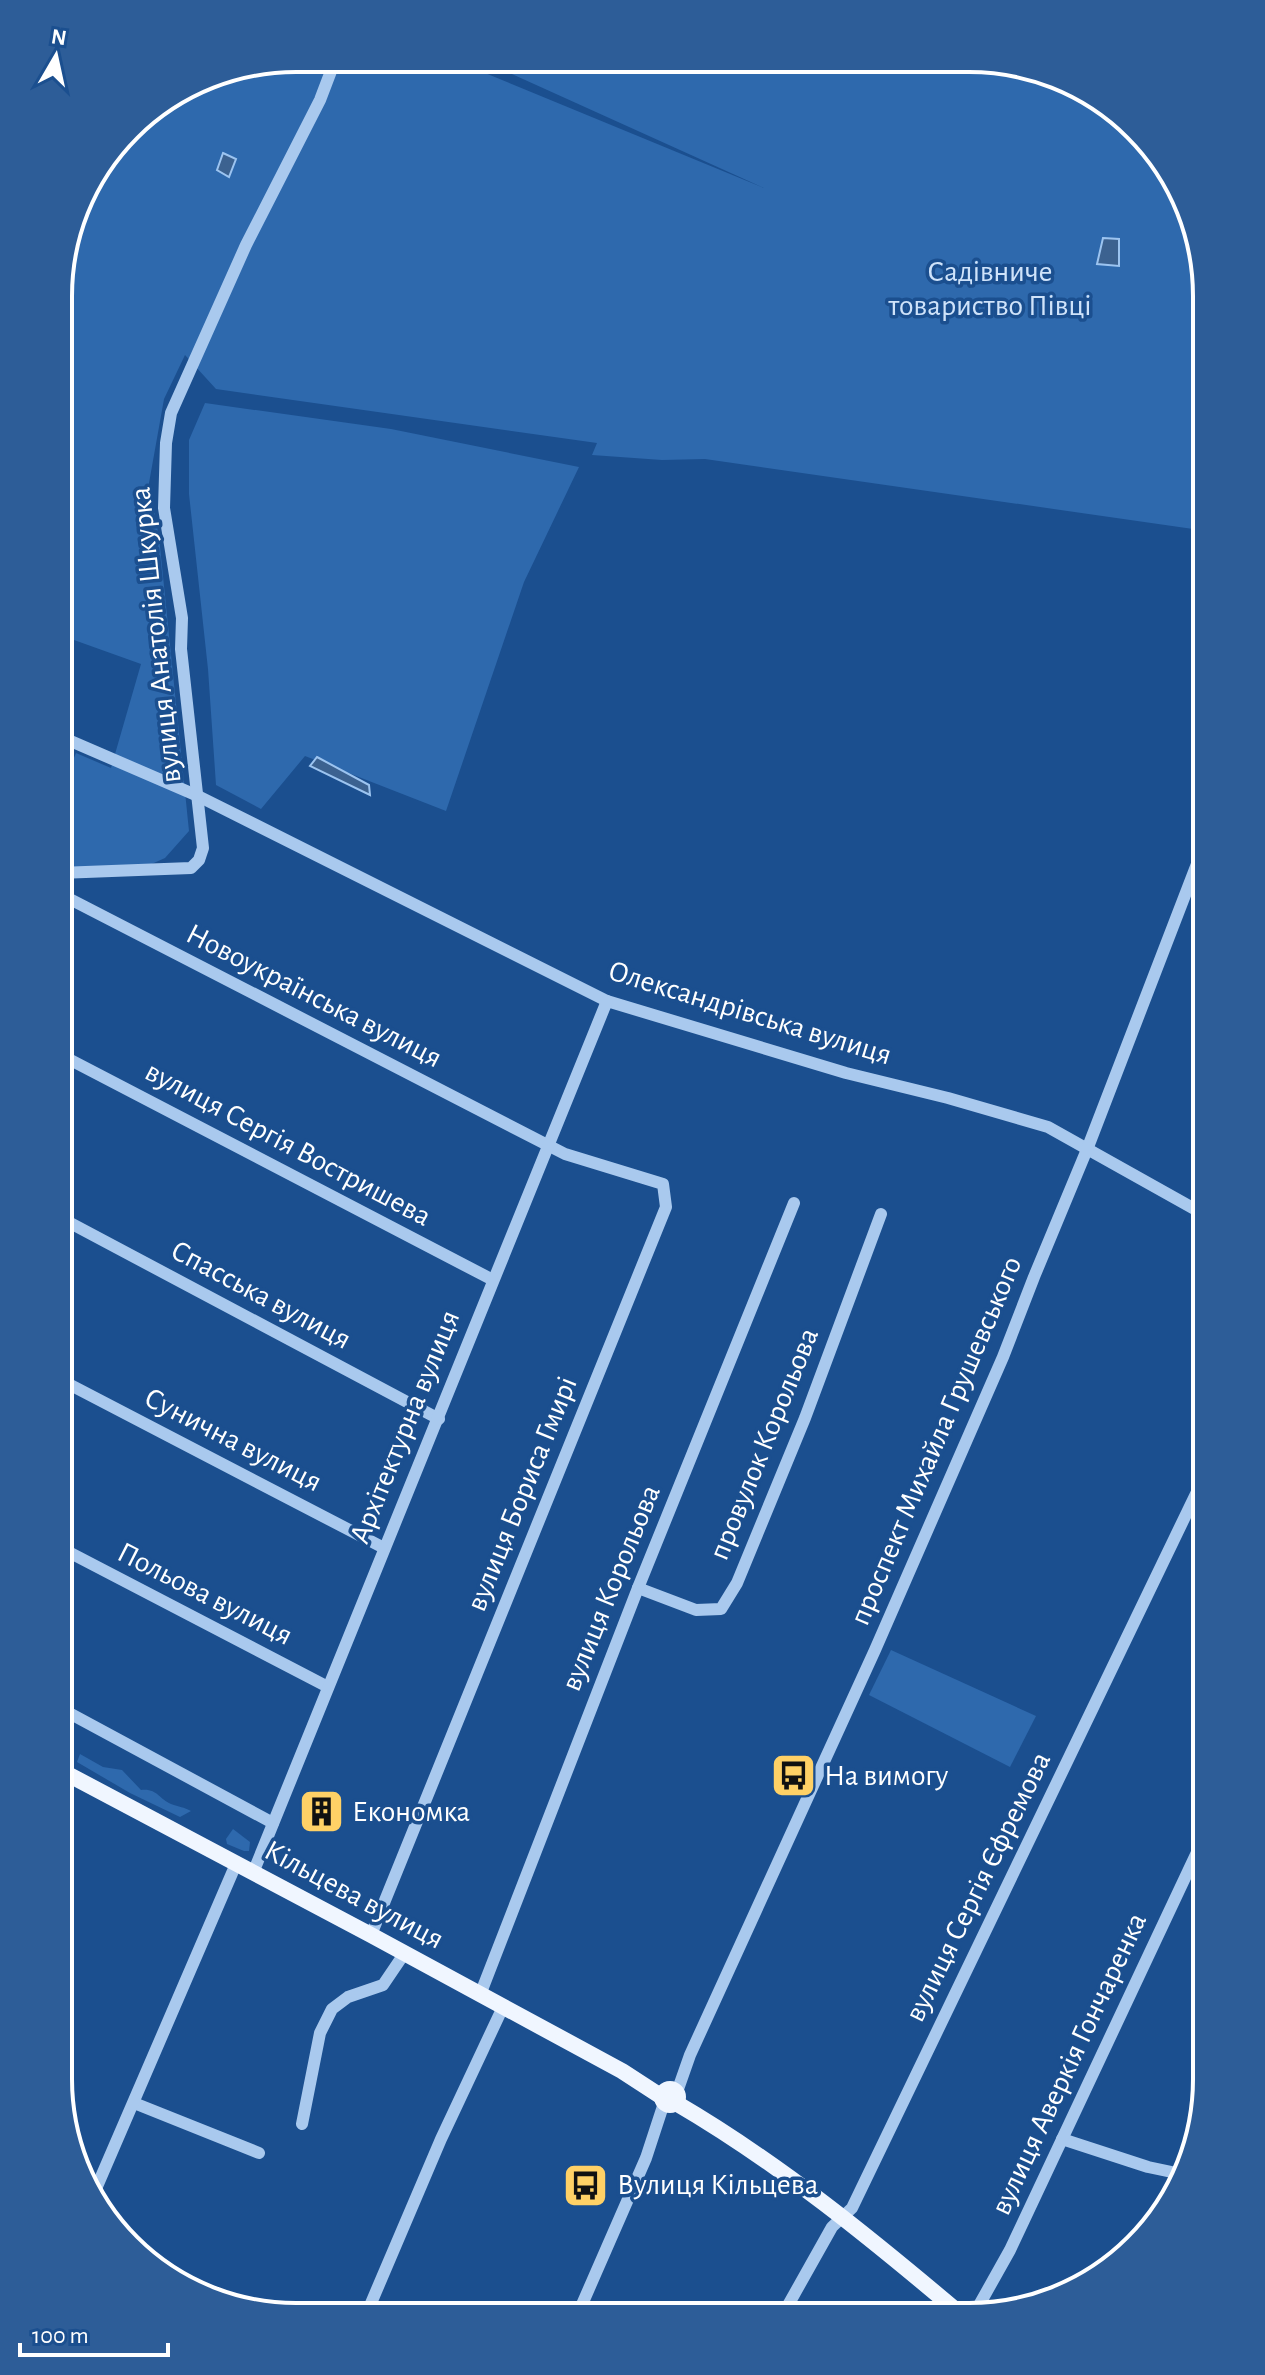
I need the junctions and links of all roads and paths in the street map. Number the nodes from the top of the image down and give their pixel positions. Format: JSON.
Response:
{"nodes":[{"id":1,"x":331,"y":72,"type":"edge"},
{"id":2,"x":72,"y":742,"type":"edge"},
{"id":3,"x":198,"y":796,"type":"junction"},
{"id":4,"x":72,"y":873,"type":"edge"},
{"id":5,"x":1193,"y":874,"type":"edge"},
{"id":6,"x":72,"y":900,"type":"edge"},
{"id":7,"x":607,"y":1001,"type":"junction"},
{"id":8,"x":72,"y":1061,"type":"edge"},
{"id":9,"x":547,"y":1144,"type":"junction"},
{"id":10,"x":1088,"y":1147,"type":"junction"},
{"id":11,"x":794,"y":1203,"type":"dead end"},
{"id":12,"x":1193,"y":1208,"type":"edge"},
{"id":13,"x":881,"y":1214,"type":"dead end"},
{"id":14,"x":72,"y":1224,"type":"edge"},
{"id":15,"x":493,"y":1280,"type":"junction"},
{"id":16,"x":72,"y":1386,"type":"edge"},
{"id":17,"x":439,"y":1419,"type":"junction"},
{"id":18,"x":1193,"y":1500,"type":"edge"},
{"id":19,"x":384,"y":1548,"type":"junction"},
{"id":20,"x":72,"y":1554,"type":"edge"},
{"id":21,"x":638,"y":1588,"type":"junction"},
{"id":22,"x":328,"y":1687,"type":"junction"},
{"id":23,"x":72,"y":1715,"type":"edge"},
{"id":24,"x":72,"y":1777,"type":"edge"},
{"id":25,"x":273,"y":1823,"type":"junction"},
{"id":26,"x":1193,"y":1861,"type":"edge"},
{"id":27,"x":236,"y":1864,"type":"junction"},
{"id":28,"x":253,"y":1873,"type":"junction"},
{"id":29,"x":371,"y":1935,"type":"junction"},
{"id":30,"x":404,"y":1954,"type":"junction"},
{"id":31,"x":480,"y":1995,"type":"junction"},
{"id":32,"x":503,"y":2007,"type":"junction"},
{"id":33,"x":670,"y":2097,"type":"junction"},
{"id":34,"x":134,"y":2103,"type":"junction"},
{"id":35,"x":302,"y":2124,"type":"dead end"},
{"id":36,"x":1062,"y":2139,"type":"junction"},
{"id":37,"x":259,"y":2153,"type":"dead end"},
{"id":38,"x":1172,"y":2172,"type":"edge"},
{"id":39,"x":98,"y":2184,"type":"edge"},
{"id":40,"x":841,"y":2217,"type":"junction"},
{"id":41,"x":371,"y":2303,"type":"edge"},
{"id":42,"x":583,"y":2303,"type":"edge"},
{"id":43,"x":789,"y":2303,"type":"edge"},
{"id":44,"x":947,"y":2303,"type":"edge"},
{"id":45,"x":980,"y":2303,"type":"edge"}],
"edges":[{"from":1,"to":3,"type":"street","name":"вулиця Анатолія Шкурка"},
{"from":2,"to":3,"type":"street","name":"Олександрівська вулиця"},
{"from":3,"to":4,"type":"street","name":"вулиця Анатолія Шкурка"},
{"from":3,"to":7,"type":"street","name":"Олександрівська вулиця"},
{"from":5,"to":10,"type":"street","name":"проспект Михайла Грушевського"},
{"from":6,"to":9,"type":"street","name":"Новоукраїнська вулиця"},
{"from":7,"to":9,"type":"street","name":"Архітектурна вулиця"},
{"from":7,"to":10,"type":"street","name":"Олександрівська вулиця"},
{"from":8,"to":15,"type":"street","name":"вулиця Сергія Востришева"},
{"from":9,"to":15,"type":"street","name":"Архітектурна вулиця"},
{"from":9,"to":29,"type":"street","name":"вулиця Бориса Гмирі"},
{"from":10,"to":12,"type":"street","name":"Олександрівська вулиця"},
{"from":10,"to":33,"type":"street","name":"проспект Михайла Грушевського"},
{"from":11,"to":21,"type":"street","name":"вулиця Корольова"},
{"from":13,"to":21,"type":"street","name":"провулок Корольова"},
{"from":14,"to":17,"type":"street","name":"Спасська вулиця"},
{"from":15,"to":17,"type":"street","name":"Архітектурна вулиця"},
{"from":16,"to":19,"type":"street","name":"Сунична вулиця"},
{"from":17,"to":19,"type":"street","name":"Архітектурна вулиця"},
{"from":18,"to":40,"type":"street","name":"вулиця Сергія Єфремова"},
{"from":19,"to":22,"type":"street","name":"Архітектурна вулиця"},
{"from":20,"to":22,"type":"street","name":"Польова вулиця"},
{"from":21,"to":31,"type":"street","name":"вулиця Корольова"},
{"from":22,"to":25,"type":"street","name":"Архітектурна вулиця"},
{"from":23,"to":25,"type":"street"},
{"from":24,"to":27,"type":"main road","name":"Кільцева вулиця"},
{"from":25,"to":28,"type":"street","name":"Архітектурна вулиця"},
{"from":26,"to":36,"type":"street","name":"вулиця Аверкія Гончаренка"},
{"from":27,"to":28,"type":"main road","name":"Кільцева вулиця"},
{"from":27,"to":34,"type":"street"},
{"from":28,"to":29,"type":"main road","name":"Кільцева вулиця"},
{"from":29,"to":30,"type":"main road","name":"Кільцева вулиця"},
{"from":30,"to":31,"type":"main road","name":"Кільцева вулиця"},
{"from":30,"to":35,"type":"street"},
{"from":31,"to":32,"type":"main road","name":"Кільцева вулиця"},
{"from":32,"to":33,"type":"main road","name":"Кільцева вулиця"},
{"from":32,"to":41,"type":"street"},
{"from":33,"to":40,"type":"main road","name":"Кільцева вулиця"},
{"from":33,"to":42,"type":"street","name":"проспект Михайла Грушевського"},
{"from":34,"to":37,"type":"street"},
{"from":34,"to":39,"type":"street"},
{"from":36,"to":38,"type":"street"},
{"from":36,"to":45,"type":"street","name":"вулиця Аверкія Гончаренка"},
{"from":40,"to":43,"type":"street","name":"вулиця Сергія Єфремова"},
{"from":40,"to":44,"type":"main road","name":"Кільцева вулиця"}]}
